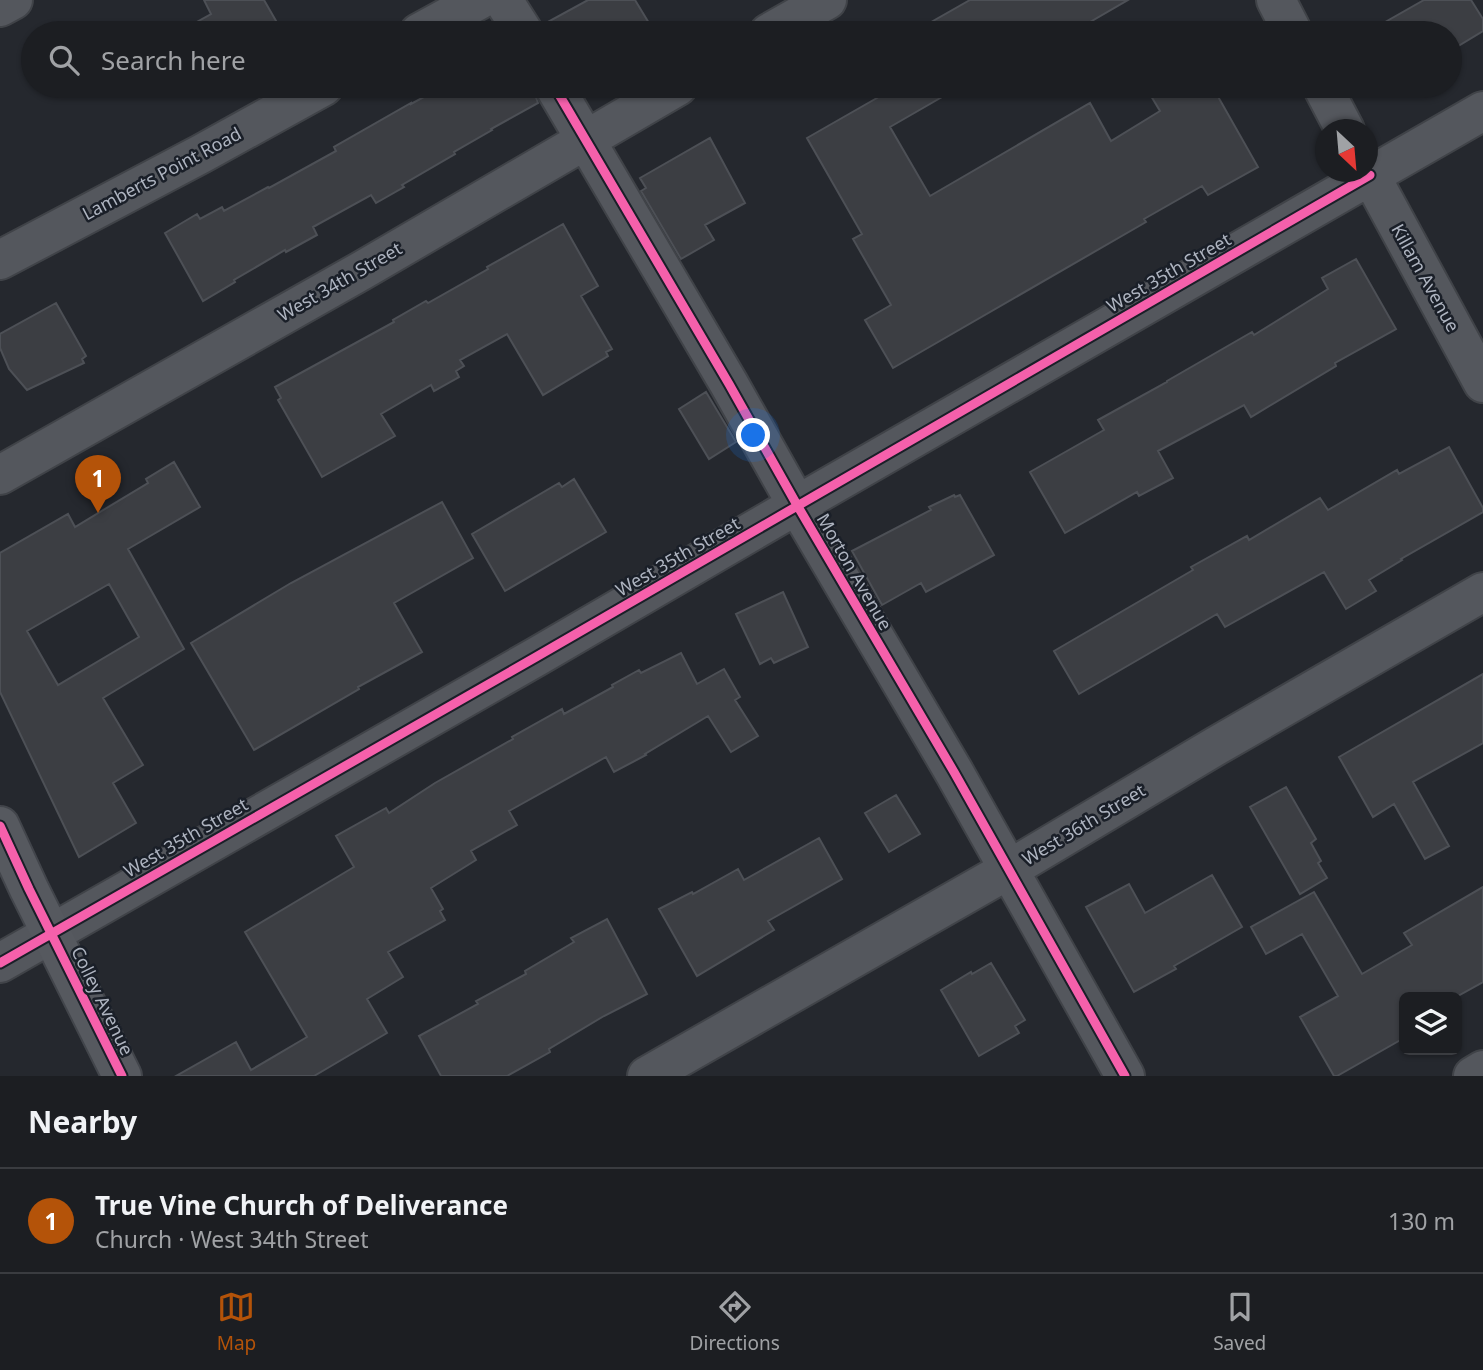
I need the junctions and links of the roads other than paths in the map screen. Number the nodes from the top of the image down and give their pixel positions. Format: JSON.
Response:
{"nodes":[{"id":1,"x":13,"y":0,"type":"edge"},
{"id":2,"x":478,"y":0,"type":"edge"},
{"id":3,"x":503,"y":0,"type":"edge"},
{"id":4,"x":827,"y":0,"type":"edge"},
{"id":5,"x":1276,"y":0,"type":"edge"},
{"id":6,"x":0,"y":7,"type":"edge"},
{"id":7,"x":440,"y":21,"type":"edge"},
{"id":8,"x":516,"y":21,"type":"edge"},
{"id":9,"x":790,"y":21,"type":"edge"},
{"id":10,"x":1287,"y":21,"type":"edge"},
{"id":11,"x":302,"y":98,"type":"edge"},
{"id":12,"x":561,"y":98,"type":"edge"},
{"id":13,"x":657,"y":98,"type":"edge"},
{"id":14,"x":1328,"y":98,"type":"edge"},
{"id":15,"x":1483,"y":111,"type":"edge"},
{"id":16,"x":1339,"y":119,"type":"edge"},
{"id":17,"x":585,"y":139,"type":"junction"},
{"id":18,"x":1378,"y":168,"type":"edge"},
{"id":19,"x":1353,"y":182,"type":"edge"},
{"id":20,"x":1373,"y":182,"type":"edge"},
{"id":21,"x":0,"y":260,"type":"edge"},
{"id":22,"x":1483,"y":383,"type":"edge"},
{"id":23,"x":0,"y":475,"type":"edge"},
{"id":24,"x":797,"y":505,"type":"junction"},
{"id":25,"x":1483,"y":592,"type":"edge"},
{"id":26,"x":0,"y":825,"type":"edge"},
{"id":27,"x":1007,"y":870,"type":"junction"},
{"id":28,"x":51,"y":932,"type":"junction"},
{"id":29,"x":0,"y":963,"type":"edge"},
{"id":30,"x":1483,"y":1070,"type":"edge"},
{"id":31,"x":122,"y":1076,"type":"edge"},
{"id":32,"x":647,"y":1076,"type":"edge"},
{"id":33,"x":1125,"y":1076,"type":"edge"},
{"id":34,"x":1473,"y":1076,"type":"edge"}],
"edges":[{"from":1,"to":6,"type":"street"},
{"from":2,"to":7,"type":"street"},
{"from":3,"to":8,"type":"street"},
{"from":4,"to":9,"type":"street"},
{"from":5,"to":10,"type":"street"},
{"from":11,"to":21,"type":"street","name":"Lamberts Point Road"},
{"from":12,"to":17,"type":"street","name":"Morton Avenue"},
{"from":13,"to":17,"type":"street","name":"West 34th Street"},
{"from":14,"to":16,"type":"street"},
{"from":15,"to":18,"type":"street","name":"West 35th Street"},
{"from":17,"to":23,"type":"street","name":"West 34th Street"},
{"from":17,"to":24,"type":"street","name":"Morton Avenue"},
{"from":19,"to":24,"type":"street","name":"West 35th Street"},
{"from":20,"to":22,"type":"street","name":"Killam Avenue"},
{"from":24,"to":27,"type":"street","name":"Morton Avenue"},
{"from":24,"to":28,"type":"street","name":"West 35th Street"},
{"from":25,"to":27,"type":"street","name":"West 36th Street"},
{"from":26,"to":28,"type":"main road","name":"Colley Avenue"},
{"from":27,"to":32,"type":"street","name":"West 36th Street"},
{"from":27,"to":33,"type":"street","name":"Morton Avenue"},
{"from":28,"to":29,"type":"street","name":"West 35th Street"},
{"from":28,"to":31,"type":"main road","name":"Colley Avenue"},
{"from":30,"to":34,"type":"street"}]}
